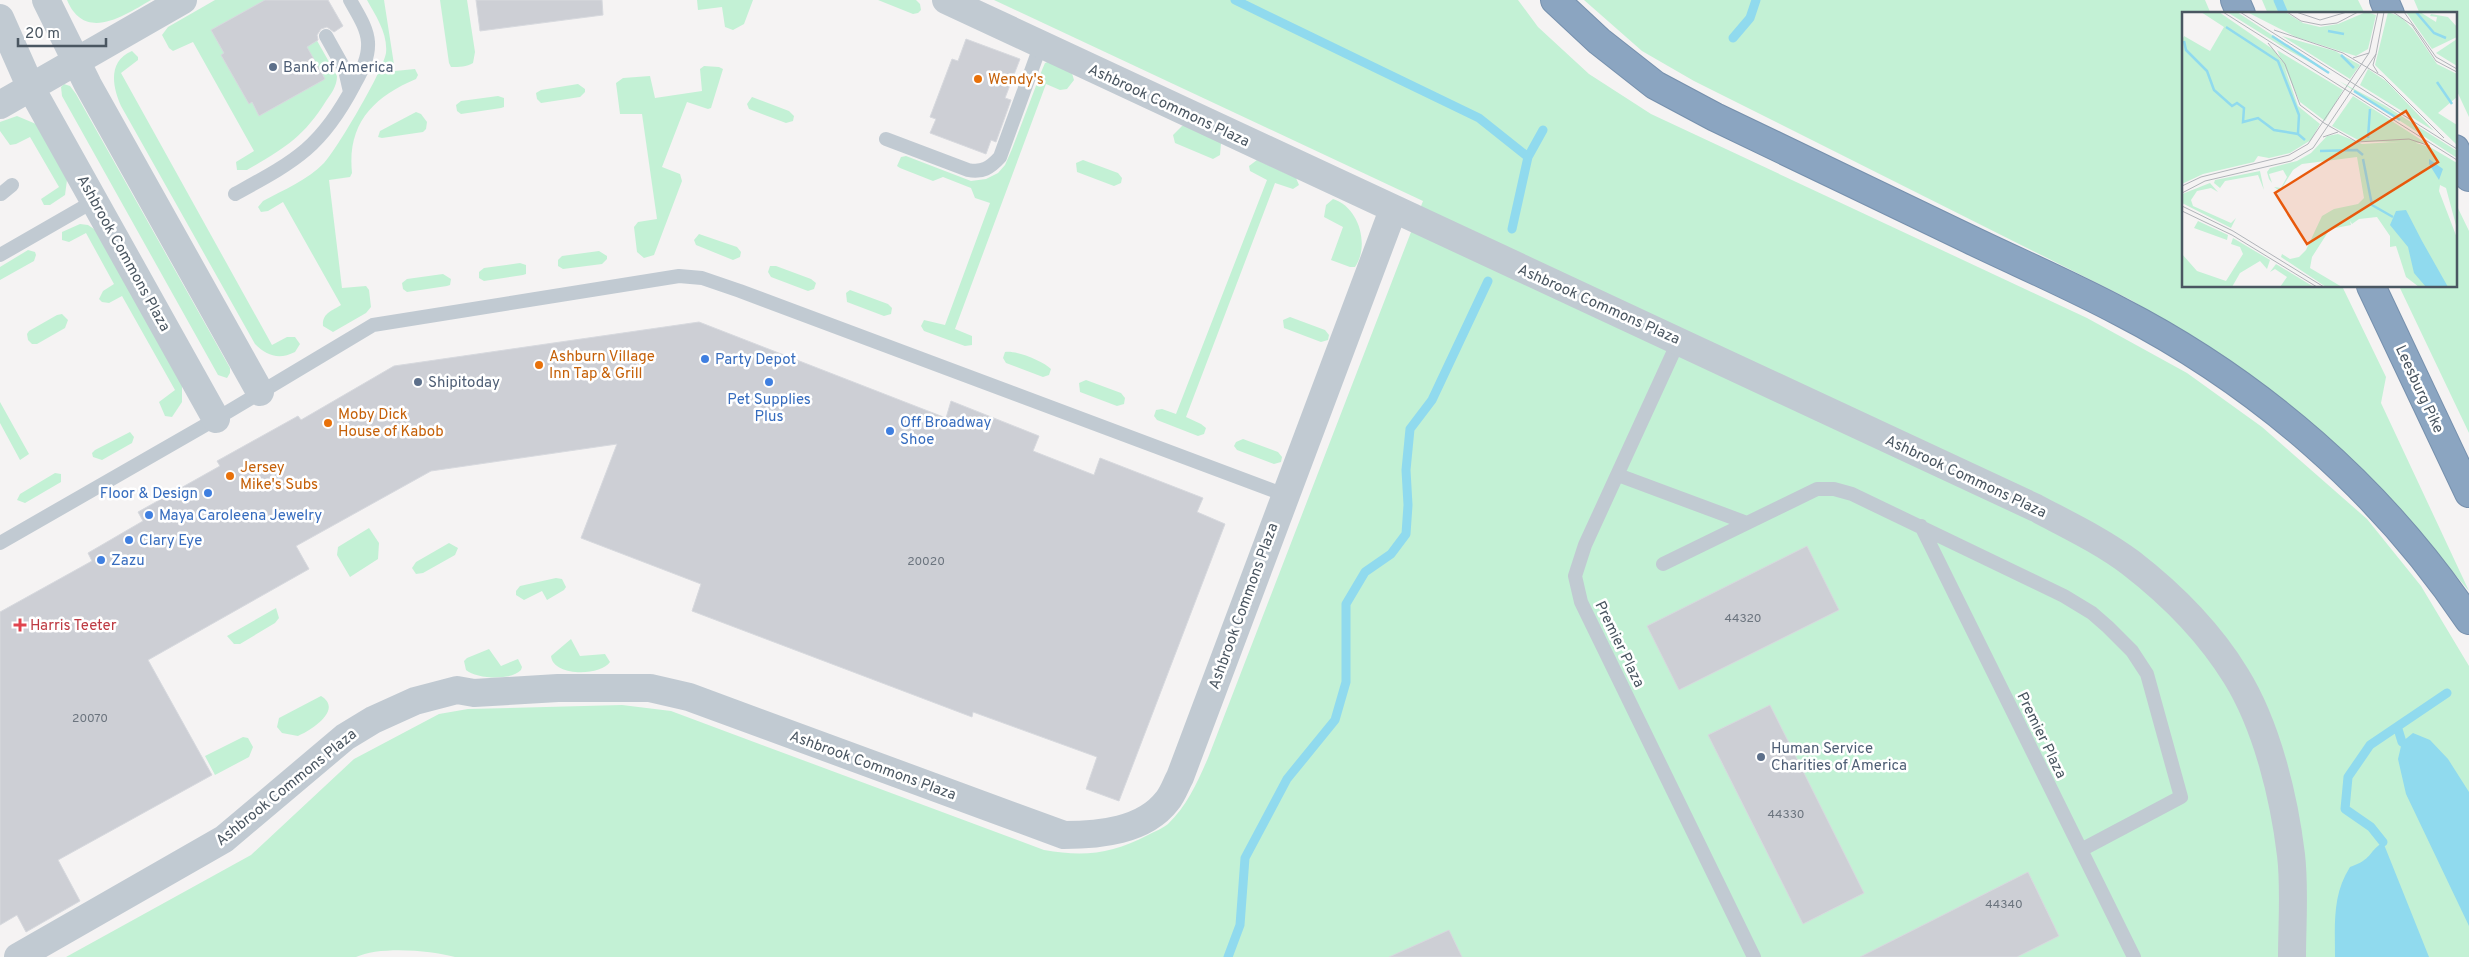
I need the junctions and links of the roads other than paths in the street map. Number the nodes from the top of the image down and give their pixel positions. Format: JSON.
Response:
{"nodes":[{"id":1,"x":46,"y":0,"type":"edge"},
{"id":2,"x":183,"y":0,"type":"edge"},
{"id":3,"x":350,"y":0,"type":"edge"},
{"id":4,"x":946,"y":0,"type":"edge"},
{"id":5,"x":1555,"y":0,"type":"edge"},
{"id":6,"x":2235,"y":0,"type":"edge"},
{"id":7,"x":2384,"y":0,"type":"edge"},
{"id":8,"x":2240,"y":12,"type":"edge"},
{"id":9,"x":2389,"y":12,"type":"edge"},
{"id":10,"x":0,"y":18,"type":"edge"},
{"id":11,"x":326,"y":36,"type":"dead end"},
{"id":12,"x":1041,"y":44,"type":"junction"},
{"id":13,"x":75,"y":62,"type":"junction"},
{"id":14,"x":31,"y":88,"type":"junction"},
{"id":15,"x":350,"y":92,"type":"junction"},
{"id":16,"x":0,"y":105,"type":"edge"},
{"id":17,"x":886,"y":139,"type":"dead end"},
{"id":18,"x":2456,"y":151,"type":"edge"},
{"id":19,"x":2469,"y":178,"type":"edge"},
{"id":20,"x":12,"y":185,"type":"dead end"},
{"id":21,"x":1,"y":194,"type":"edge"},
{"id":22,"x":235,"y":194,"type":"dead end"},
{"id":23,"x":94,"y":201,"type":"junction"},
{"id":24,"x":1392,"y":210,"type":"junction"},
{"id":25,"x":0,"y":255,"type":"edge"},
{"id":26,"x":2372,"y":288,"type":"edge"},
{"id":27,"x":1679,"y":340,"type":"junction"},
{"id":28,"x":260,"y":392,"type":"junction"},
{"id":29,"x":216,"y":419,"type":"junction"},
{"id":30,"x":1618,"y":475,"type":"junction"},
{"id":31,"x":2469,"y":493,"type":"edge"},
{"id":32,"x":1284,"y":495,"type":"junction"},
{"id":33,"x":1747,"y":523,"type":"junction"},
{"id":34,"x":1921,"y":526,"type":"junction"},
{"id":35,"x":0,"y":543,"type":"edge"},
{"id":36,"x":1663,"y":564,"type":"dead end"},
{"id":37,"x":2469,"y":620,"type":"edge"},
{"id":38,"x":2081,"y":850,"type":"junction"},
{"id":39,"x":18,"y":957,"type":"edge"},
{"id":40,"x":1754,"y":957,"type":"edge"},
{"id":41,"x":2134,"y":957,"type":"edge"},
{"id":42,"x":2292,"y":957,"type":"edge"}],
"edges":[{"from":1,"to":13,"type":"street"},
{"from":2,"to":13,"type":"street"},
{"from":3,"to":15,"type":"lane"},
{"from":4,"to":12,"type":"street","name":"Ashbrook Commons Plaza"},
{"from":5,"to":37,"type":"highway"},
{"from":6,"to":8,"type":"highway"},
{"from":7,"to":9,"type":"highway"},
{"from":10,"to":14,"type":"street","name":"Ashbrook Commons Plaza"},
{"from":11,"to":15,"type":"lane"},
{"from":12,"to":17,"type":"lane"},
{"from":12,"to":24,"type":"street","name":"Ashbrook Commons Plaza"},
{"from":13,"to":14,"type":"street"},
{"from":13,"to":28,"type":"street"},
{"from":14,"to":16,"type":"street"},
{"from":14,"to":23,"type":"street","name":"Ashbrook Commons Plaza"},
{"from":15,"to":22,"type":"lane"},
{"from":18,"to":19,"type":"highway"},
{"from":20,"to":21,"type":"lane"},
{"from":23,"to":25,"type":"lane"},
{"from":23,"to":29,"type":"street","name":"Ashbrook Commons Plaza"},
{"from":24,"to":27,"type":"street","name":"Ashbrook Commons Plaza"},
{"from":24,"to":32,"type":"street","name":"Ashbrook Commons Plaza"},
{"from":26,"to":31,"type":"highway","name":"Leesburg Pike"},
{"from":27,"to":30,"type":"lane","name":"Premier Plaza"},
{"from":27,"to":42,"type":"street","name":"Ashbrook Commons Plaza"},
{"from":28,"to":29,"type":"lane"},
{"from":28,"to":32,"type":"lane"},
{"from":29,"to":35,"type":"lane"},
{"from":30,"to":33,"type":"lane"},
{"from":30,"to":40,"type":"lane","name":"Premier Plaza"},
{"from":32,"to":39,"type":"street","name":"Ashbrook Commons Plaza"},
{"from":33,"to":34,"type":"lane"},
{"from":33,"to":36,"type":"lane"},
{"from":34,"to":38,"type":"lane","name":"Premier Plaza"},
{"from":34,"to":38,"type":"lane"},
{"from":38,"to":41,"type":"lane","name":"Premier Plaza"}]}
